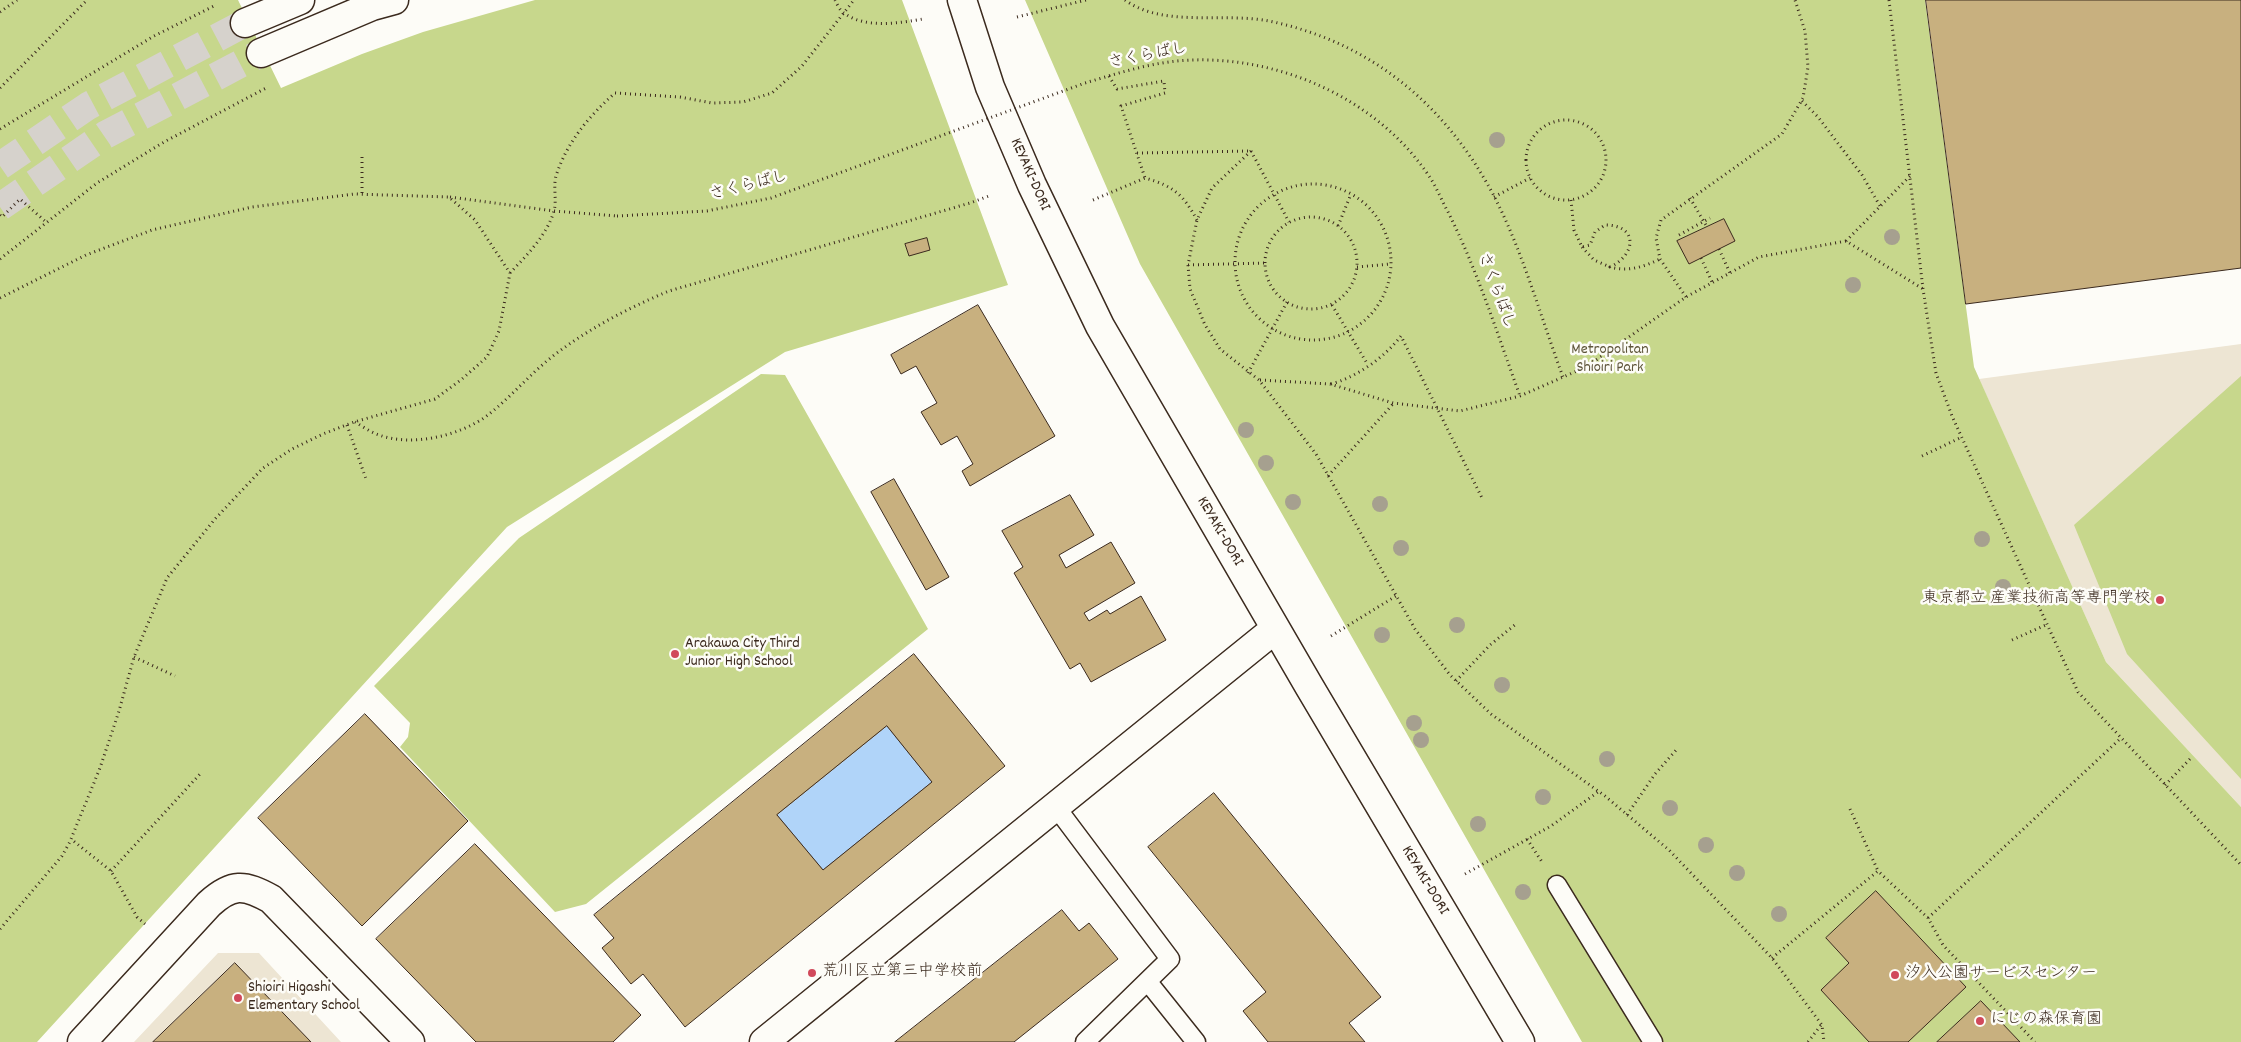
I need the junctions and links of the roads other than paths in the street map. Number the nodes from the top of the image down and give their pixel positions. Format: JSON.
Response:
{"nodes":[{"id":1,"x":300,"y":0,"type":"edge"},
{"id":2,"x":394,"y":0,"type":"edge"},
{"id":3,"x":962,"y":0,"type":"edge"},
{"id":4,"x":245,"y":23,"type":"tunnel mouth"},
{"id":5,"x":261,"y":53,"type":"tunnel mouth"},
{"id":6,"x":1275,"y":629,"type":"junction"},
{"id":7,"x":1056,"y":807,"type":"junction"},
{"id":8,"x":1557,"y":885,"type":"dead end"},
{"id":9,"x":1148,"y":982,"type":"junction"},
{"id":10,"x":82,"y":1042,"type":"edge"},
{"id":11,"x":410,"y":1042,"type":"edge"},
{"id":12,"x":764,"y":1042,"type":"edge"},
{"id":13,"x":1085,"y":1042,"type":"edge"},
{"id":14,"x":1196,"y":1042,"type":"edge"},
{"id":15,"x":1520,"y":1042,"type":"edge"},
{"id":16,"x":1653,"y":1042,"type":"edge"}],
"edges":[{"from":1,"to":4,"type":"street"},
{"from":2,"to":5,"type":"street"},
{"from":3,"to":6,"type":"street","name":"KEYAKI-DORI"},
{"from":6,"to":7,"type":"street"},
{"from":6,"to":15,"type":"street","name":"KEYAKI-DORI"},
{"from":7,"to":9,"type":"lane"},
{"from":7,"to":12,"type":"street"},
{"from":8,"to":16,"type":"lane"},
{"from":9,"to":13,"type":"lane"},
{"from":9,"to":14,"type":"lane"},
{"from":10,"to":11,"type":"street"}]}
